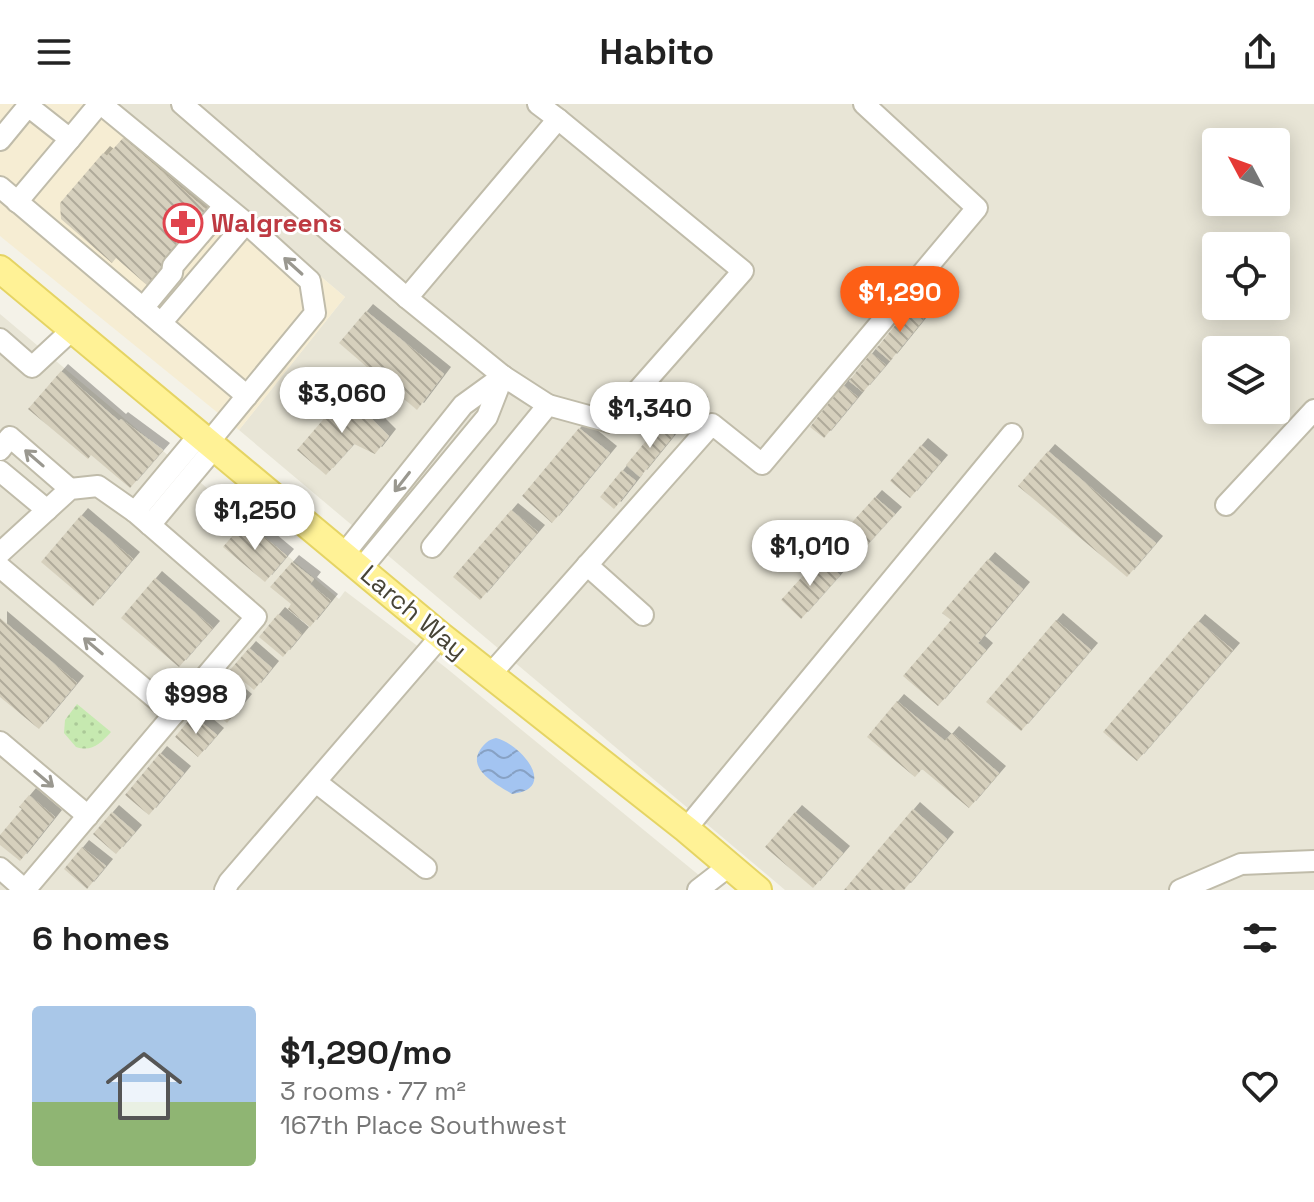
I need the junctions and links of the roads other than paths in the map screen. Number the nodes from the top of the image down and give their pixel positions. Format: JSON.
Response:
{"nodes":[{"id":1,"x":100,"y":104,"type":"edge"},
{"id":2,"x":182,"y":104,"type":"edge"},
{"id":3,"x":538,"y":104,"type":"edge"},
{"id":4,"x":864,"y":104,"type":"edge"},
{"id":5,"x":558,"y":119,"type":"junction"},
{"id":6,"x":70,"y":139,"type":"junction"},
{"id":7,"x":0,"y":140,"type":"edge"},
{"id":8,"x":0,"y":187,"type":"edge"},
{"id":9,"x":17,"y":202,"type":"junction"},
{"id":10,"x":224,"y":206,"type":"junction"},
{"id":11,"x":246,"y":223,"type":"junction"},
{"id":12,"x":0,"y":269,"type":"edge"},
{"id":13,"x":407,"y":298,"type":"junction"},
{"id":14,"x":143,"y":308,"type":"junction"},
{"id":15,"x":161,"y":323,"type":"junction"},
{"id":16,"x":73,"y":329,"type":"junction"},
{"id":17,"x":0,"y":339,"type":"edge"},
{"id":18,"x":503,"y":376,"type":"junction"},
{"id":19,"x":247,"y":396,"type":"junction"},
{"id":20,"x":548,"y":405,"type":"junction"},
{"id":21,"x":1314,"y":410,"type":"edge"},
{"id":22,"x":1012,"y":434,"type":"dead end"},
{"id":23,"x":438,"y":435,"type":"junction"},
{"id":24,"x":208,"y":441,"type":"junction"},
{"id":25,"x":0,"y":450,"type":"edge"},
{"id":26,"x":459,"y":451,"type":"junction"},
{"id":27,"x":0,"y":471,"type":"edge"},
{"id":28,"x":70,"y":489,"type":"junction"},
{"id":29,"x":1226,"y":505,"type":"dead end"},
{"id":30,"x":47,"y":510,"type":"junction"},
{"id":31,"x":142,"y":519,"type":"junction"},
{"id":32,"x":432,"y":547,"type":"dead end"},
{"id":33,"x":0,"y":553,"type":"edge"},
{"id":34,"x":360,"y":559,"type":"junction"},
{"id":35,"x":587,"y":565,"type":"junction"},
{"id":36,"x":0,"y":567,"type":"edge"},
{"id":37,"x":643,"y":615,"type":"dead end"},
{"id":38,"x":441,"y":636,"type":"junction"},
{"id":39,"x":490,"y":675,"type":"junction"},
{"id":40,"x":174,"y":714,"type":"junction"},
{"id":41,"x":0,"y":742,"type":"edge"},
{"id":42,"x":316,"y":782,"type":"junction"},
{"id":43,"x":88,"y":816,"type":"junction"},
{"id":44,"x":686,"y":829,"type":"junction"},
{"id":45,"x":1314,"y":861,"type":"edge"},
{"id":46,"x":729,"y":866,"type":"junction"},
{"id":47,"x":0,"y":868,"type":"edge"},
{"id":48,"x":426,"y":868,"type":"dead end"},
{"id":49,"x":225,"y":890,"type":"edge"},
{"id":50,"x":698,"y":890,"type":"edge"},
{"id":51,"x":758,"y":890,"type":"edge"},
{"id":52,"x":1180,"y":890,"type":"edge"}],
"edges":[{"from":1,"to":6,"type":"street"},
{"from":1,"to":10,"type":"street"},
{"from":2,"to":13,"type":"street"},
{"from":3,"to":5,"type":"street"},
{"from":4,"to":35,"type":"street"},
{"from":5,"to":13,"type":"street"},
{"from":5,"to":20,"type":"street"},
{"from":6,"to":7,"type":"street"},
{"from":6,"to":9,"type":"street"},
{"from":8,"to":9,"type":"street"},
{"from":9,"to":14,"type":"street"},
{"from":10,"to":11,"type":"street"},
{"from":10,"to":14,"type":"street"},
{"from":11,"to":15,"type":"street"},
{"from":19,"to":11,"type":"street","one_way":true},
{"from":12,"to":16,"type":"main road","name":"Larch Way"},
{"from":13,"to":18,"type":"street"},
{"from":14,"to":15,"type":"street"},
{"from":15,"to":19,"type":"street"},
{"from":16,"to":17,"type":"street"},
{"from":16,"to":24,"type":"main road","name":"Larch Way"},
{"from":18,"to":20,"type":"street"},
{"from":18,"to":23,"type":"street"},
{"from":18,"to":26,"type":"street"},
{"from":19,"to":24,"type":"street"},
{"from":20,"to":32,"type":"street"},
{"from":21,"to":29,"type":"street"},
{"from":22,"to":44,"type":"street"},
{"from":23,"to":26,"type":"street"},
{"from":23,"to":34,"type":"street","one_way":true},
{"from":24,"to":31,"type":"street"},
{"from":24,"to":34,"type":"main road","name":"Larch Way"},
{"from":28,"to":25,"type":"street","one_way":true},
{"from":26,"to":34,"type":"street"},
{"from":27,"to":30,"type":"street"},
{"from":28,"to":30,"type":"street"},
{"from":28,"to":31,"type":"street"},
{"from":30,"to":33,"type":"street"},
{"from":31,"to":40,"type":"street"},
{"from":34,"to":38,"type":"main road","name":"Larch Way"},
{"from":35,"to":37,"type":"street"},
{"from":35,"to":39,"type":"street"},
{"from":40,"to":36,"type":"street","one_way":true},
{"from":38,"to":39,"type":"main road","name":"Larch Way"},
{"from":38,"to":42,"type":"street"},
{"from":39,"to":44,"type":"main road","name":"Larch Way"},
{"from":40,"to":43,"type":"street"},
{"from":41,"to":43,"type":"street","one_way":true},
{"from":42,"to":48,"type":"street"},
{"from":42,"to":49,"type":"street"},
{"from":43,"to":47,"type":"street"},
{"from":44,"to":46,"type":"main road","name":"Larch Way"},
{"from":45,"to":52,"type":"street"},
{"from":46,"to":50,"type":"street"},
{"from":46,"to":51,"type":"main road","name":"Larch Way"}]}
